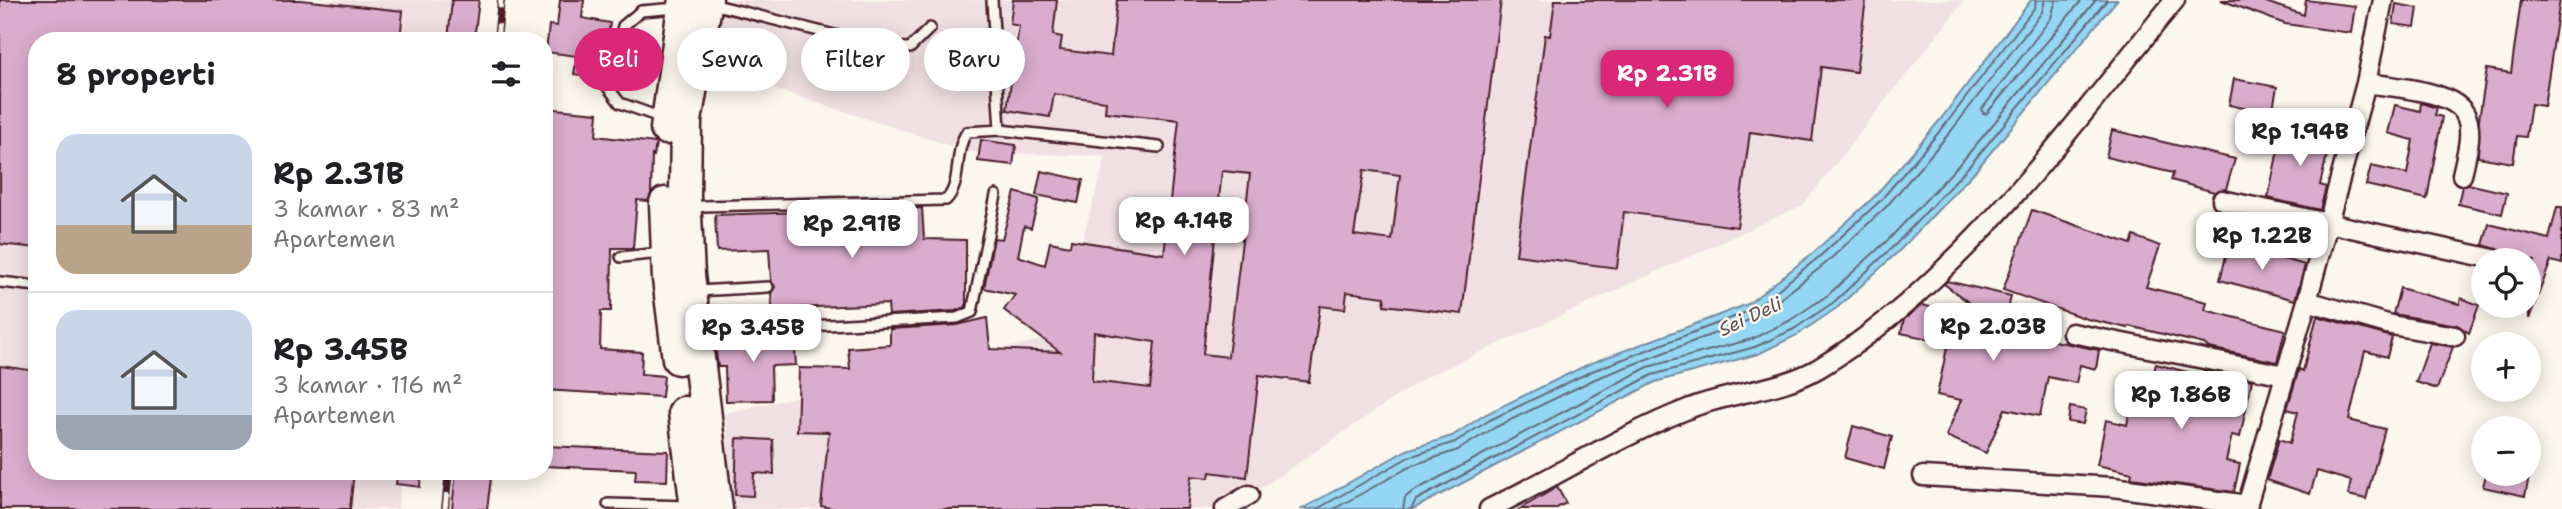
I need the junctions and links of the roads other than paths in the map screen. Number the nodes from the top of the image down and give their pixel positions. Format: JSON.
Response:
{"nodes":[{"id":1,"x":992,"y":0,"type":"edge"},
{"id":2,"x":2175,"y":0,"type":"edge"},
{"id":3,"x":2383,"y":0,"type":"edge"},
{"id":4,"x":695,"y":3,"type":"edge"},
{"id":5,"x":924,"y":34,"type":"edge"},
{"id":6,"x":2366,"y":83,"type":"junction"},
{"id":7,"x":676,"y":120,"type":"junction"},
{"id":8,"x":1000,"y":130,"type":"junction"},
{"id":9,"x":1159,"y":147,"type":"dead end"},
{"id":10,"x":2462,"y":175,"type":"dead end"},
{"id":11,"x":996,"y":195,"type":"dead end"},
{"id":12,"x":2222,"y":201,"type":"dead end"},
{"id":13,"x":686,"y":210,"type":"junction"},
{"id":14,"x":2326,"y":224,"type":"junction"},
{"id":15,"x":667,"y":252,"type":"junction"},
{"id":16,"x":2471,"y":254,"type":"edge"},
{"id":17,"x":621,"y":257,"type":"dead end"},
{"id":18,"x":0,"y":282,"type":"edge"},
{"id":19,"x":28,"y":285,"type":"edge"},
{"id":20,"x":768,"y":287,"type":"dead end"},
{"id":21,"x":691,"y":292,"type":"junction"},
{"id":22,"x":2307,"y":301,"type":"junction"},
{"id":23,"x":695,"y":332,"type":"junction"},
{"id":24,"x":2072,"y":333,"type":"dead end"},
{"id":25,"x":2455,"y":336,"type":"dead end"},
{"id":26,"x":2285,"y":375,"type":"junction"},
{"id":27,"x":1923,"y":476,"type":"dead end"},
{"id":28,"x":1249,"y":495,"type":"dead end"},
{"id":29,"x":608,"y":504,"type":"dead end"},
{"id":30,"x":2247,"y":507,"type":"edge"},
{"id":31,"x":703,"y":508,"type":"edge"},
{"id":32,"x":1226,"y":509,"type":"edge"},
{"id":33,"x":1489,"y":509,"type":"edge"}],
"edges":[{"from":1,"to":8,"type":"lane"},
{"from":2,"to":33,"type":"street"},
{"from":3,"to":6,"type":"street"},
{"from":4,"to":5,"type":"lane"},
{"from":4,"to":7,"type":"highway"},
{"from":4,"to":7,"type":"lane"},
{"from":6,"to":10,"type":"street"},
{"from":6,"to":14,"type":"street"},
{"from":7,"to":13,"type":"highway"},
{"from":7,"to":15,"type":"highway"},
{"from":8,"to":9,"type":"lane"},
{"from":8,"to":13,"type":"lane"},
{"from":11,"to":23,"type":"lane"},
{"from":12,"to":14,"type":"street"},
{"from":13,"to":21,"type":"highway"},
{"from":14,"to":16,"type":"street"},
{"from":14,"to":22,"type":"street"},
{"from":15,"to":17,"type":"lane"},
{"from":15,"to":31,"type":"highway"},
{"from":18,"to":19,"type":"lane"},
{"from":20,"to":21,"type":"lane"},
{"from":21,"to":23,"type":"highway"},
{"from":22,"to":25,"type":"street"},
{"from":22,"to":26,"type":"street"},
{"from":23,"to":31,"type":"highway"},
{"from":24,"to":26,"type":"street"},
{"from":26,"to":30,"type":"street"},
{"from":27,"to":30,"type":"street"},
{"from":28,"to":32,"type":"street"},
{"from":29,"to":31,"type":"lane"}]}
